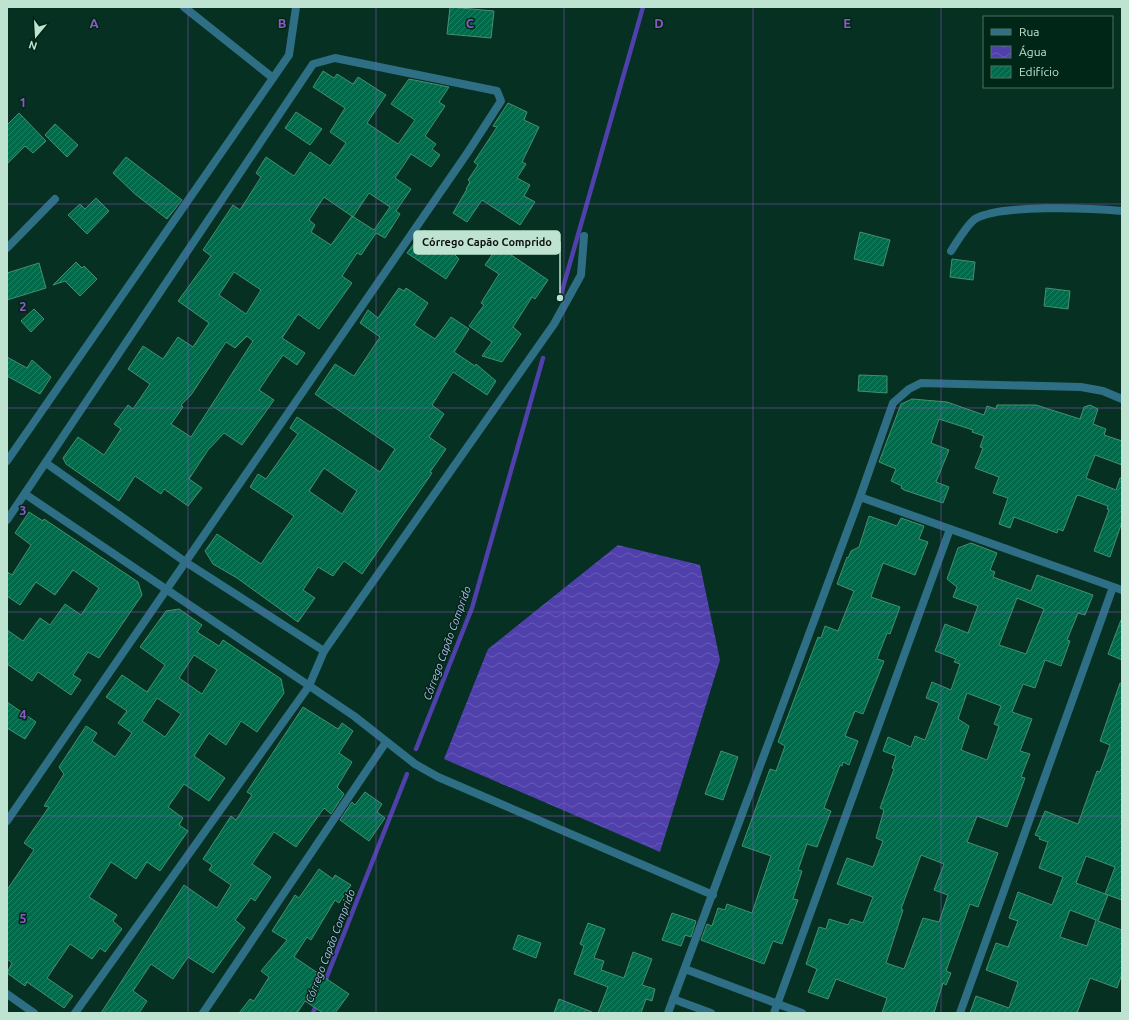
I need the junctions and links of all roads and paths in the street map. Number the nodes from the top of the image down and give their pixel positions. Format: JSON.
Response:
{"nodes":[{"id":1,"x":184,"y":7,"type":"edge"},
{"id":2,"x":296,"y":7,"type":"edge"},
{"id":3,"x":273,"y":78,"type":"junction"},
{"id":4,"x":55,"y":199,"type":"dead end"},
{"id":5,"x":1122,"y":211,"type":"edge"},
{"id":6,"x":584,"y":236,"type":"dead end"},
{"id":7,"x":7,"y":248,"type":"edge"},
{"id":8,"x":951,"y":251,"type":"dead end"},
{"id":9,"x":1122,"y":399,"type":"edge"},
{"id":10,"x":7,"y":461,"type":"edge"},
{"id":11,"x":46,"y":463,"type":"junction"},
{"id":12,"x":25,"y":494,"type":"junction"},
{"id":13,"x":860,"y":496,"type":"junction"},
{"id":14,"x":7,"y":520,"type":"edge"},
{"id":15,"x":950,"y":529,"type":"junction"},
{"id":16,"x":184,"y":561,"type":"junction"},
{"id":17,"x":1113,"y":587,"type":"junction"},
{"id":18,"x":166,"y":588,"type":"junction"},
{"id":19,"x":1122,"y":590,"type":"edge"},
{"id":20,"x":324,"y":651,"type":"junction"},
{"id":21,"x":309,"y":686,"type":"junction"},
{"id":22,"x":386,"y":742,"type":"junction"},
{"id":23,"x":7,"y":821,"type":"edge"},
{"id":24,"x":713,"y":895,"type":"junction"},
{"id":25,"x":685,"y":969,"type":"junction"},
{"id":26,"x":7,"y":994,"type":"edge"},
{"id":27,"x":673,"y":999,"type":"junction"},
{"id":28,"x":778,"y":1004,"type":"junction"},
{"id":29,"x":34,"y":1013,"type":"edge"},
{"id":30,"x":75,"y":1013,"type":"edge"},
{"id":31,"x":203,"y":1013,"type":"edge"},
{"id":32,"x":668,"y":1013,"type":"edge"},
{"id":33,"x":711,"y":1013,"type":"edge"},
{"id":34,"x":774,"y":1013,"type":"edge"},
{"id":35,"x":802,"y":1013,"type":"edge"},
{"id":36,"x":960,"y":1013,"type":"edge"}],
"edges":[{"from":1,"to":3,"type":"street"},
{"from":2,"to":3,"type":"street"},
{"from":3,"to":10,"type":"street"},
{"from":4,"to":7,"type":"street"},
{"from":5,"to":8,"type":"street"},
{"from":6,"to":20,"type":"street"},
{"from":9,"to":13,"type":"street"},
{"from":11,"to":12,"type":"street"},
{"from":11,"to":16,"type":"street"},
{"from":11,"to":16,"type":"street"},
{"from":12,"to":14,"type":"street"},
{"from":12,"to":18,"type":"street"},
{"from":13,"to":15,"type":"street"},
{"from":13,"to":24,"type":"street"},
{"from":15,"to":17,"type":"street"},
{"from":15,"to":28,"type":"street"},
{"from":16,"to":18,"type":"street"},
{"from":16,"to":20,"type":"street"},
{"from":17,"to":19,"type":"street"},
{"from":17,"to":36,"type":"street"},
{"from":18,"to":21,"type":"street"},
{"from":18,"to":23,"type":"street"},
{"from":20,"to":21,"type":"street"},
{"from":21,"to":22,"type":"street"},
{"from":21,"to":30,"type":"street"},
{"from":22,"to":24,"type":"street"},
{"from":22,"to":31,"type":"street"},
{"from":24,"to":25,"type":"street"},
{"from":25,"to":27,"type":"street"},
{"from":25,"to":28,"type":"street"},
{"from":26,"to":29,"type":"street"},
{"from":27,"to":32,"type":"street"},
{"from":27,"to":33,"type":"street"},
{"from":28,"to":34,"type":"street"},
{"from":28,"to":35,"type":"street"}]}
